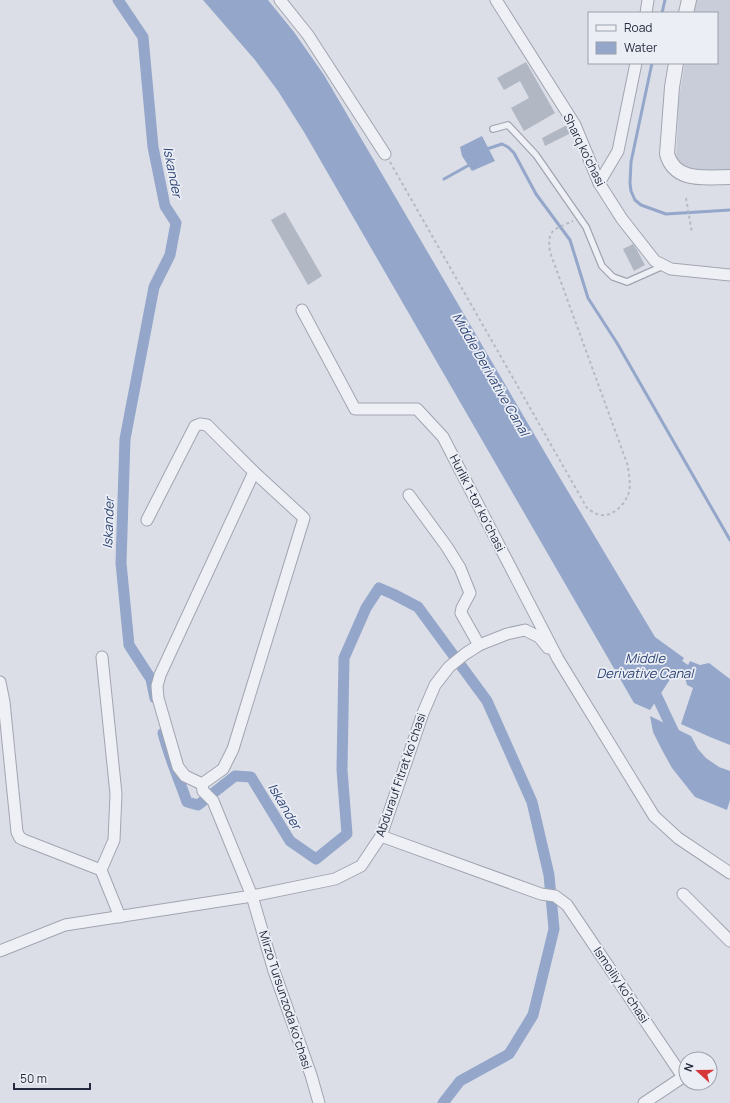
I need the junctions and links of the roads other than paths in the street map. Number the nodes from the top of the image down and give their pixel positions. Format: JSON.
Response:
{"nodes":[{"id":1,"x":280,"y":0,"type":"edge"},
{"id":2,"x":496,"y":0,"type":"edge"},
{"id":3,"x":648,"y":0,"type":"edge"},
{"id":4,"x":689,"y":0,"type":"edge"},
{"id":5,"x":646,"y":12,"type":"edge"},
{"id":6,"x":686,"y":12,"type":"edge"},
{"id":7,"x":636,"y":64,"type":"edge"},
{"id":8,"x":676,"y":64,"type":"edge"},
{"id":9,"x":493,"y":130,"type":"dead end"},
{"id":10,"x":385,"y":154,"type":"road end"},
{"id":11,"x":730,"y":177,"type":"edge"},
{"id":12,"x":599,"y":183,"type":"junction"},
{"id":13,"x":667,"y":268,"type":"junction"},
{"id":14,"x":730,"y":275,"type":"edge"},
{"id":15,"x":302,"y":310,"type":"dead end"},
{"id":16,"x":254,"y":472,"type":"junction"},
{"id":17,"x":409,"y":494,"type":"dead end"},
{"id":18,"x":147,"y":520,"type":"dead end"},
{"id":19,"x":479,"y":645,"type":"junction"},
{"id":20,"x":465,"y":654,"type":"joint"},
{"id":21,"x":102,"y":658,"type":"dead end"},
{"id":22,"x":558,"y":659,"type":"junction"},
{"id":23,"x":0,"y":682,"type":"edge"},
{"id":24,"x":203,"y":787,"type":"junction"},
{"id":25,"x":381,"y":836,"type":"junction"},
{"id":26,"x":101,"y":870,"type":"junction"},
{"id":27,"x":730,"y":873,"type":"edge"},
{"id":28,"x":682,"y":894,"type":"dead end"},
{"id":29,"x":252,"y":896,"type":"junction"},
{"id":30,"x":120,"y":917,"type":"junction"},
{"id":31,"x":730,"y":941,"type":"edge"},
{"id":32,"x":0,"y":951,"type":"edge"},
{"id":33,"x":318,"y":1103,"type":"edge"},
{"id":34,"x":644,"y":1103,"type":"edge"}],
"edges":[{"from":1,"to":10,"type":"street"},
{"from":2,"to":12,"type":"street","name":"Sharq ko'chasi"},
{"from":3,"to":5,"type":"street"},
{"from":4,"to":6,"type":"street"},
{"from":7,"to":12,"type":"street"},
{"from":8,"to":11,"type":"street"},
{"from":9,"to":13,"type":"lane"},
{"from":12,"to":13,"type":"street","name":"Sharq ko'chasi"},
{"from":13,"to":14,"type":"street"},
{"from":15,"to":22,"type":"street","name":"Hurlik 1-tor ko‘chasi"},
{"from":16,"to":18,"type":"street"},
{"from":16,"to":24,"type":"street"},
{"from":16,"to":24,"type":"street"},
{"from":17,"to":19,"type":"street"},
{"from":19,"to":20,"type":"street","name":"Hurlik 1-tor ko‘chasi"},
{"from":19,"to":22,"type":"street","name":"Hurlik 1-tor ko‘chasi"},
{"from":20,"to":25,"type":"street","name":"Abdurauf Fitrat ko‘chasi"},
{"from":21,"to":26,"type":"street"},
{"from":22,"to":27,"type":"street","name":"Hurlik 1-tor ko‘chasi"},
{"from":23,"to":26,"type":"street"},
{"from":24,"to":29,"type":"street","name":"Mirzo Tursunzoda ko‘chasi"},
{"from":25,"to":29,"type":"street","name":"Abdurauf Fitrat ko‘chasi"},
{"from":25,"to":34,"type":"street","name":"Ismoiliy ko‘chasi"},
{"from":26,"to":30,"type":"street"},
{"from":28,"to":31,"type":"street"},
{"from":29,"to":30,"type":"street","name":"Abdurauf Fitrat ko‘chasi"},
{"from":29,"to":33,"type":"street","name":"Mirzo Tursunzoda ko‘chasi"},
{"from":30,"to":32,"type":"street","name":"Abdurauf Fitrat ko‘chasi"}]}
